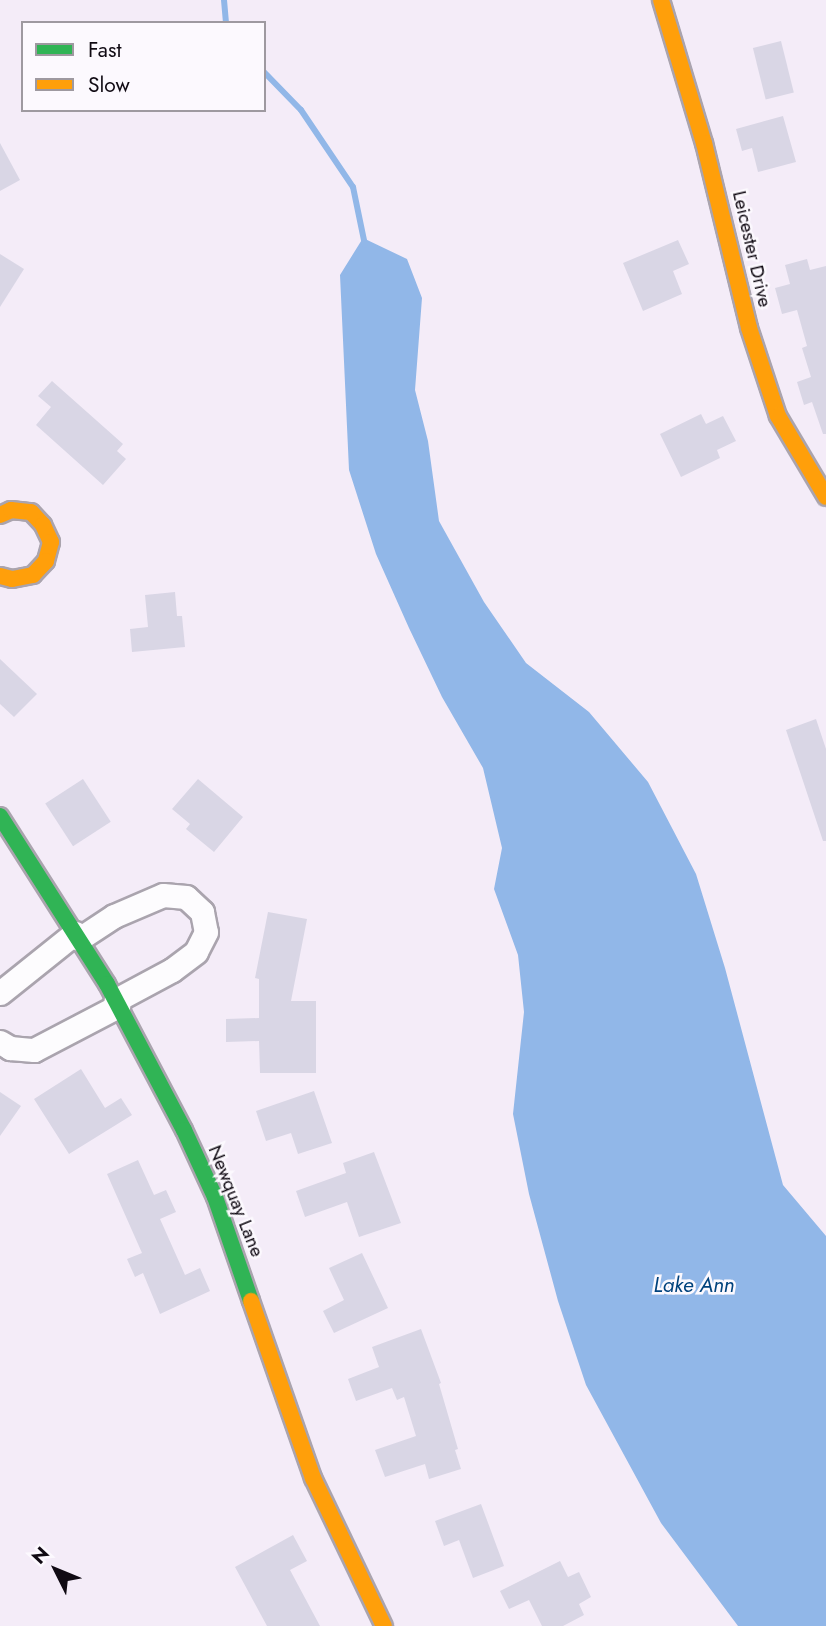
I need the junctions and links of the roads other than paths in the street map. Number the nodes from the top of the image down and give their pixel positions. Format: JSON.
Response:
{"nodes":[{"id":1,"x":661,"y":0,"type":"edge"},
{"id":2,"x":826,"y":497,"type":"edge"},
{"id":3,"x":0,"y":515,"type":"edge"},
{"id":4,"x":0,"y":576,"type":"edge"},
{"id":5,"x":0,"y":816,"type":"edge"},
{"id":6,"x":77,"y":936,"type":"junction"},
{"id":7,"x":0,"y":993,"type":"edge"},
{"id":8,"x":117,"y":1003,"type":"junction"},
{"id":9,"x":0,"y":1042,"type":"edge"},
{"id":10,"x":384,"y":1626,"type":"edge"}],
"edges":[{"from":1,"to":2,"type":"street","name":"Leicester Drive"},
{"from":3,"to":4,"type":"street"},
{"from":5,"to":6,"type":"street","name":"Newquay Lane"},
{"from":6,"to":7,"type":"street"},
{"from":6,"to":8,"type":"street","name":"Newquay Lane"},
{"from":6,"to":8,"type":"street"},
{"from":8,"to":9,"type":"street"},
{"from":8,"to":10,"type":"street","name":"Newquay Lane"}]}
